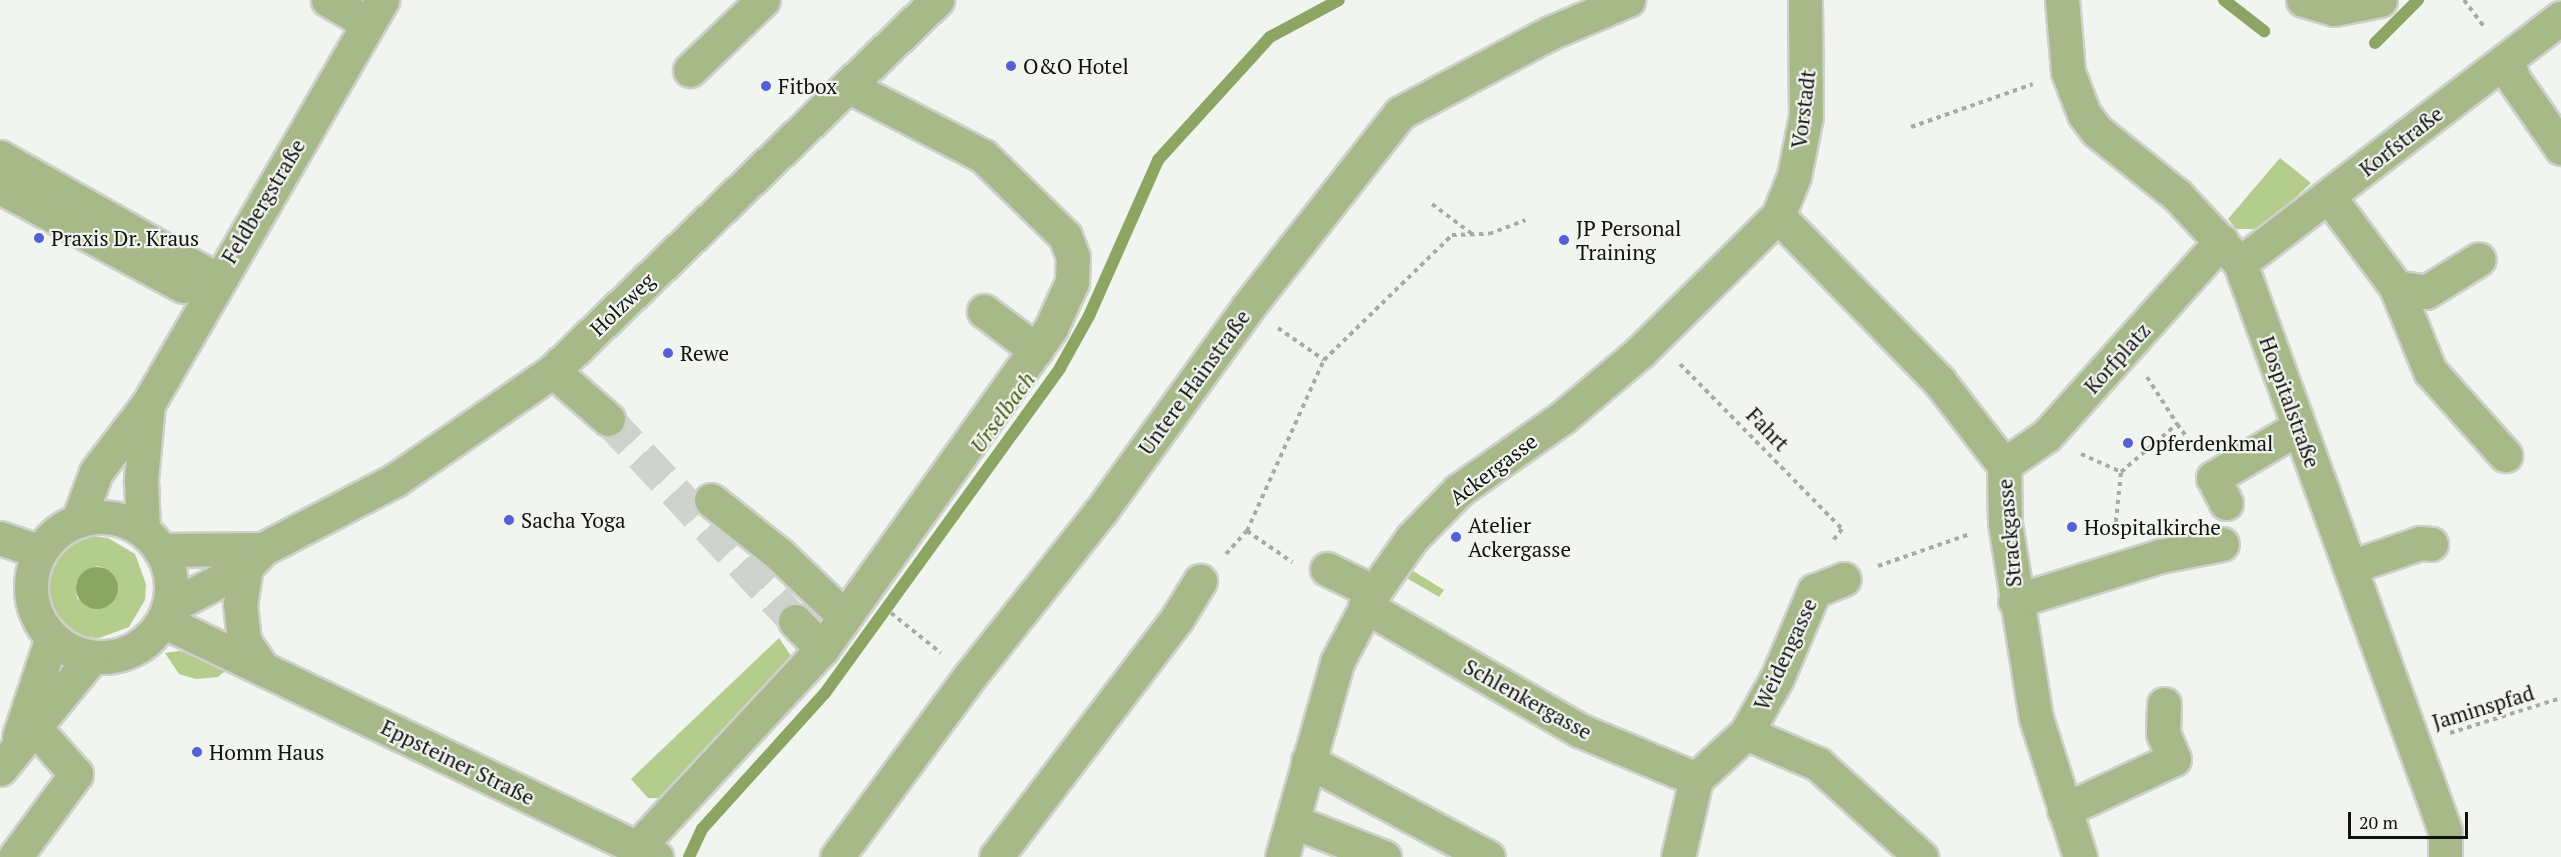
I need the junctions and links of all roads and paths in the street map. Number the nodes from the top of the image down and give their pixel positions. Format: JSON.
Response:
{"nodes":[{"id":1,"x":328,"y":0,"type":"edge"},
{"id":2,"x":763,"y":0,"type":"edge"},
{"id":3,"x":1628,"y":0,"type":"edge"},
{"id":4,"x":1805,"y":0,"type":"edge"},
{"id":5,"x":2062,"y":0,"type":"edge"},
{"id":6,"x":2303,"y":0,"type":"edge"},
{"id":7,"x":2380,"y":0,"type":"edge"},
{"id":8,"x":932,"y":2,"type":"edge"},
{"id":9,"x":375,"y":11,"type":"edge"},
{"id":10,"x":2561,"y":18,"type":"edge"},
{"id":11,"x":2507,"y":59,"type":"junction"},
{"id":12,"x":690,"y":70,"type":"dead end"},
{"id":13,"x":2068,"y":72,"type":"junction"},
{"id":14,"x":848,"y":86,"type":"junction"},
{"id":15,"x":1911,"y":127,"type":"dead end"},
{"id":16,"x":2561,"y":148,"type":"edge"},
{"id":17,"x":0,"y":157,"type":"edge"},
{"id":18,"x":0,"y":187,"type":"edge"},
{"id":19,"x":2329,"y":197,"type":"junction"},
{"id":20,"x":1432,"y":204,"type":"dead end"},
{"id":21,"x":1778,"y":216,"type":"junction"},
{"id":22,"x":1526,"y":220,"type":"dead end"},
{"id":23,"x":1472,"y":234,"type":"junction"},
{"id":24,"x":2231,"y":252,"type":"junction"},
{"id":25,"x":2479,"y":259,"type":"dead end"},
{"id":26,"x":2396,"y":287,"type":"junction"},
{"id":27,"x":211,"y":289,"type":"junction"},
{"id":28,"x":1248,"y":307,"type":"junction"},
{"id":29,"x":984,"y":311,"type":"dead end"},
{"id":30,"x":1654,"y":340,"type":"junction"},
{"id":31,"x":2127,"y":349,"type":"junction"},
{"id":32,"x":1036,"y":350,"type":"junction"},
{"id":33,"x":1324,"y":360,"type":"junction"},
{"id":34,"x":553,"y":371,"type":"junction"},
{"id":35,"x":148,"y":404,"type":"junction"},
{"id":36,"x":608,"y":419,"type":"tunnel mouth"},
{"id":37,"x":2177,"y":424,"type":"junction"},
{"id":38,"x":2299,"y":427,"type":"junction"},
{"id":39,"x":2047,"y":435,"type":"junction"},
{"id":40,"x":2201,"y":440,"type":"dead end"},
{"id":41,"x":2505,"y":455,"type":"dead end"},
{"id":42,"x":2004,"y":465,"type":"junction"},
{"id":43,"x":2121,"y":472,"type":"junction"},
{"id":44,"x":711,"y":500,"type":"dead end"},
{"id":45,"x":2226,"y":502,"type":"dead end"},
{"id":46,"x":78,"y":521,"type":"junction"},
{"id":47,"x":2005,"y":523,"type":"junction"},
{"id":48,"x":1247,"y":531,"type":"junction"},
{"id":49,"x":0,"y":538,"type":"edge"},
{"id":50,"x":152,"y":540,"type":"junction"},
{"id":51,"x":2222,"y":544,"type":"dead end"},
{"id":52,"x":2431,"y":544,"type":"dead end"},
{"id":53,"x":1830,"y":546,"type":"dead end"},
{"id":54,"x":40,"y":552,"type":"junction"},
{"id":55,"x":254,"y":558,"type":"junction"},
{"id":56,"x":2350,"y":567,"type":"junction"},
{"id":57,"x":1327,"y":568,"type":"joint"},
{"id":58,"x":2109,"y":574,"type":"junction"},
{"id":59,"x":1844,"y":579,"type":"joint"},
{"id":60,"x":1200,"y":581,"type":"joint"},
{"id":61,"x":1369,"y":599,"type":"junction"},
{"id":62,"x":2015,"y":601,"type":"junction"},
{"id":63,"x":888,"y":611,"type":"dead end"},
{"id":64,"x":166,"y":614,"type":"junction"},
{"id":65,"x":844,"y":616,"type":"junction"},
{"id":66,"x":795,"y":621,"type":"tunnel mouth"},
{"id":67,"x":52,"y":637,"type":"junction"},
{"id":68,"x":822,"y":649,"type":"junction"},
{"id":69,"x":92,"y":657,"type":"junction"},
{"id":70,"x":260,"y":665,"type":"junction"},
{"id":71,"x":970,"y":676,"type":"junction"},
{"id":72,"x":2561,"y":698,"type":"edge"},
{"id":73,"x":2164,"y":704,"type":"dead end"},
{"id":74,"x":1746,"y":733,"type":"junction"},
{"id":75,"x":2414,"y":744,"type":"junction"},
{"id":76,"x":17,"y":747,"type":"edge"},
{"id":77,"x":1308,"y":761,"type":"junction"},
{"id":78,"x":1696,"y":779,"type":"junction"},
{"id":79,"x":2064,"y":810,"type":"junction"},
{"id":80,"x":1292,"y":821,"type":"junction"},
{"id":81,"x":646,"y":853,"type":"edge"},
{"id":82,"x":15,"y":857,"type":"edge"},
{"id":83,"x":837,"y":857,"type":"edge"},
{"id":84,"x":996,"y":857,"type":"edge"},
{"id":85,"x":1282,"y":857,"type":"edge"},
{"id":86,"x":1384,"y":857,"type":"edge"},
{"id":87,"x":1488,"y":857,"type":"edge"},
{"id":88,"x":1678,"y":857,"type":"edge"},
{"id":89,"x":1921,"y":857,"type":"edge"},
{"id":90,"x":2080,"y":857,"type":"edge"},
{"id":91,"x":2445,"y":857,"type":"edge"}],
"edges":[{"from":1,"to":9,"type":"street"},
{"from":2,"to":12,"type":"street"},
{"from":3,"to":28,"type":"street","name":"Untere Hainstraße"},
{"from":4,"to":21,"type":"street","name":"Vorstadt"},
{"from":5,"to":13,"type":"street","name":"Hospitalstraße"},
{"from":6,"to":7,"type":"street"},
{"from":8,"to":14,"type":"street","name":"Holzweg"},
{"from":9,"to":27,"type":"street","name":"Feldbergstraße"},
{"from":10,"to":11,"type":"street","name":"Korfstraße"},
{"from":11,"to":16,"type":"street"},
{"from":11,"to":19,"type":"street","name":"Korfstraße"},
{"from":13,"to":15,"type":"path"},
{"from":13,"to":24,"type":"street","name":"Hospitalstraße"},
{"from":14,"to":32,"type":"street"},
{"from":14,"to":34,"type":"street","name":"Holzweg"},
{"from":17,"to":27,"type":"street"},
{"from":18,"to":27,"type":"street"},
{"from":19,"to":24,"type":"street","name":"Korfstraße"},
{"from":19,"to":26,"type":"street"},
{"from":20,"to":23,"type":"path"},
{"from":21,"to":30,"type":"street","name":"Ackergasse"},
{"from":21,"to":42,"type":"street","name":"Strackgasse"},
{"from":22,"to":23,"type":"path"},
{"from":23,"to":33,"type":"path"},
{"from":24,"to":31,"type":"street","name":"Korfplatz"},
{"from":24,"to":38,"type":"street","name":"Hospitalstraße"},
{"from":25,"to":26,"type":"street"},
{"from":26,"to":41,"type":"street"},
{"from":27,"to":35,"type":"street","name":"Feldbergstraße"},
{"from":28,"to":33,"type":"path"},
{"from":28,"to":71,"type":"street","name":"Untere Hainstraße"},
{"from":29,"to":32,"type":"street"},
{"from":30,"to":53,"type":"path","name":"Fahrt"},
{"from":30,"to":61,"type":"street","name":"Ackergasse"},
{"from":31,"to":37,"type":"path"},
{"from":31,"to":39,"type":"street","name":"Korfplatz"},
{"from":32,"to":65,"type":"street"},
{"from":33,"to":48,"type":"path"},
{"from":34,"to":36,"type":"street"},
{"from":34,"to":55,"type":"street","name":"Holzweg"},
{"from":35,"to":46,"type":"street","name":"Feldbergstraße"},
{"from":35,"to":50,"type":"street","name":"Feldbergstraße"},
{"from":37,"to":40,"type":"path"},
{"from":37,"to":43,"type":"path"},
{"from":38,"to":45,"type":"street"},
{"from":38,"to":56,"type":"street","name":"Hospitalstraße"},
{"from":39,"to":42,"type":"street","name":"Korfplatz"},
{"from":39,"to":43,"type":"path"},
{"from":42,"to":47,"type":"street","name":"Strackgasse"},
{"from":43,"to":58,"type":"path"},
{"from":44,"to":65,"type":"street"},
{"from":46,"to":50,"type":"street"},
{"from":46,"to":54,"type":"street"},
{"from":47,"to":59,"type":"path"},
{"from":47,"to":62,"type":"street","name":"Strackgasse"},
{"from":48,"to":57,"type":"path"},
{"from":48,"to":60,"type":"path"},
{"from":49,"to":54,"type":"street"},
{"from":50,"to":55,"type":"street","name":"Holzweg"},
{"from":50,"to":64,"type":"street"},
{"from":51,"to":58,"type":"street"},
{"from":52,"to":56,"type":"street"},
{"from":54,"to":67,"type":"street"},
{"from":55,"to":64,"type":"street","name":"Holzweg"},
{"from":55,"to":70,"type":"street"},
{"from":56,"to":75,"type":"street","name":"Hospitalstraße"},
{"from":57,"to":61,"type":"street","name":"Schlenkergasse"},
{"from":58,"to":62,"type":"street"},
{"from":59,"to":74,"type":"street","name":"Weidengasse"},
{"from":60,"to":84,"type":"street"},
{"from":61,"to":77,"type":"street","name":"Ackergasse"},
{"from":61,"to":78,"type":"street","name":"Schlenkergasse"},
{"from":62,"to":79,"type":"street","name":"Strackgasse"},
{"from":63,"to":71,"type":"path"},
{"from":64,"to":69,"type":"street"},
{"from":64,"to":70,"type":"street","name":"Eppsteiner Straße"},
{"from":65,"to":68,"type":"street"},
{"from":66,"to":68,"type":"street"},
{"from":67,"to":69,"type":"street"},
{"from":67,"to":76,"type":"street"},
{"from":68,"to":81,"type":"street"},
{"from":69,"to":76,"type":"street"},
{"from":70,"to":81,"type":"street","name":"Eppsteiner Straße"},
{"from":71,"to":83,"type":"street","name":"Untere Hainstraße"},
{"from":72,"to":75,"type":"path","name":"Jaminspfad"},
{"from":73,"to":79,"type":"street"},
{"from":74,"to":78,"type":"street","name":"Weidengasse"},
{"from":74,"to":89,"type":"street"},
{"from":75,"to":91,"type":"street","name":"Hospitalstraße"},
{"from":76,"to":82,"type":"street"},
{"from":77,"to":80,"type":"street","name":"Ackergasse"},
{"from":77,"to":87,"type":"street"},
{"from":78,"to":88,"type":"street"},
{"from":79,"to":90,"type":"street","name":"Strackgasse"},
{"from":80,"to":85,"type":"street","name":"Ackergasse"},
{"from":80,"to":86,"type":"street"}]}
